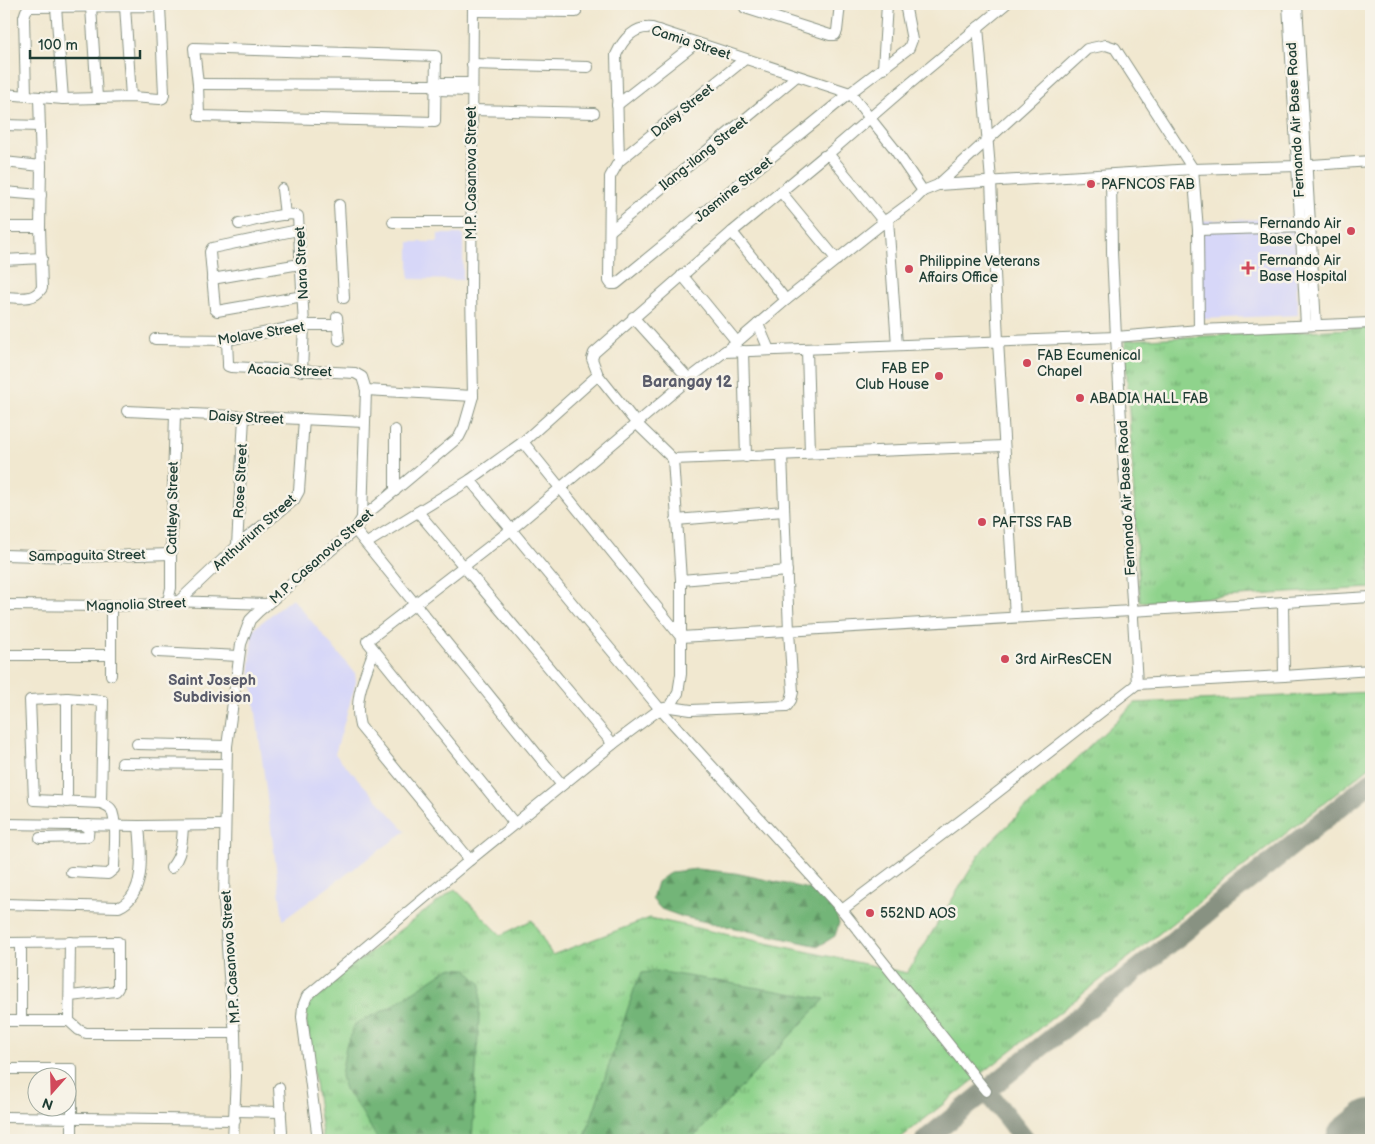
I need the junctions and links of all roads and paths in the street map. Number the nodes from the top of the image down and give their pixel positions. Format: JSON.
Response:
{"nodes":[{"id":1,"x":744,"y":4,"type":"edge"},
{"id":2,"x":840,"y":4,"type":"edge"},
{"id":3,"x":887,"y":4,"type":"edge"},
{"id":4,"x":905,"y":4,"type":"edge"},
{"id":5,"x":1006,"y":4,"type":"edge"},
{"id":6,"x":1288,"y":4,"type":"edge"},
{"id":7,"x":1297,"y":4,"type":"edge"},
{"id":8,"x":96,"y":6,"type":"edge"},
{"id":9,"x":125,"y":6,"type":"junction"},
{"id":10,"x":56,"y":7,"type":"junction"},
{"id":11,"x":473,"y":8,"type":"edge"},
{"id":12,"x":576,"y":12,"type":"dead end"},
{"id":13,"x":978,"y":27,"type":"junction"},
{"id":14,"x":696,"y":43,"type":"junction"},
{"id":15,"x":1296,"y":54,"type":"junction"},
{"id":16,"x":745,"y":59,"type":"junction"},
{"id":17,"x":472,"y":64,"type":"junction"},
{"id":18,"x":588,"y":67,"type":"dead end"},
{"id":19,"x":883,"y":69,"type":"junction"},
{"id":20,"x":797,"y":76,"type":"junction"},
{"id":21,"x":198,"y":84,"type":"junction"},
{"id":22,"x":436,"y":86,"type":"junction"},
{"id":23,"x":472,"y":87,"type":"junction"},
{"id":24,"x":850,"y":93,"type":"junction"},
{"id":25,"x":4,"y":94,"type":"edge"},
{"id":26,"x":26,"y":95,"type":"junction"},
{"id":27,"x":39,"y":97,"type":"junction"},
{"id":28,"x":97,"y":97,"type":"junction"},
{"id":29,"x":131,"y":97,"type":"junction"},
{"id":30,"x":62,"y":98,"type":"junction"},
{"id":31,"x":617,"y":104,"type":"junction"},
{"id":32,"x":472,"y":110,"type":"junction"},
{"id":33,"x":594,"y":113,"type":"dead end"},
{"id":34,"x":870,"y":117,"type":"junction"},
{"id":35,"x":4,"y":126,"type":"edge"},
{"id":36,"x":40,"y":126,"type":"junction"},
{"id":37,"x":987,"y":141,"type":"junction"},
{"id":38,"x":827,"y":155,"type":"junction"},
{"id":39,"x":619,"y":161,"type":"junction"},
{"id":40,"x":1371,"y":161,"type":"edge"},
{"id":41,"x":4,"y":162,"type":"edge"},
{"id":42,"x":41,"y":166,"type":"junction"},
{"id":43,"x":1302,"y":166,"type":"junction"},
{"id":44,"x":1193,"y":169,"type":"junction"},
{"id":45,"x":1111,"y":175,"type":"junction"},
{"id":46,"x":991,"y":181,"type":"junction"},
{"id":47,"x":938,"y":185,"type":"junction"},
{"id":48,"x":282,"y":189,"type":"dead end"},
{"id":49,"x":923,"y":191,"type":"junction"},
{"id":50,"x":4,"y":192,"type":"edge"},
{"id":51,"x":781,"y":192,"type":"junction"},
{"id":52,"x":40,"y":195,"type":"junction"},
{"id":53,"x":338,"y":205,"type":"dead end"},
{"id":54,"x":285,"y":215,"type":"junction"},
{"id":55,"x":886,"y":221,"type":"junction"},
{"id":56,"x":393,"y":222,"type":"dead end"},
{"id":57,"x":471,"y":222,"type":"junction"},
{"id":58,"x":239,"y":224,"type":"dead end"},
{"id":59,"x":4,"y":227,"type":"edge"},
{"id":60,"x":40,"y":227,"type":"junction"},
{"id":61,"x":1306,"y":227,"type":"junction"},
{"id":62,"x":298,"y":230,"type":"junction"},
{"id":63,"x":610,"y":230,"type":"junction"},
{"id":64,"x":1198,"y":230,"type":"junction"},
{"id":65,"x":732,"y":232,"type":"junction"},
{"id":66,"x":42,"y":258,"type":"junction"},
{"id":67,"x":4,"y":260,"type":"edge"},
{"id":68,"x":837,"y":260,"type":"junction"},
{"id":69,"x":300,"y":264,"type":"junction"},
{"id":70,"x":682,"y":275,"type":"junction"},
{"id":71,"x":212,"y":279,"type":"junction"},
{"id":72,"x":303,"y":296,"type":"junction"},
{"id":73,"x":4,"y":297,"type":"edge"},
{"id":74,"x":344,"y":298,"type":"dead end"},
{"id":75,"x":786,"y":300,"type":"junction"},
{"id":76,"x":633,"y":317,"type":"junction"},
{"id":77,"x":1371,"y":323,"type":"edge"},
{"id":78,"x":758,"y":324,"type":"junction"},
{"id":79,"x":304,"y":325,"type":"junction"},
{"id":80,"x":1311,"y":325,"type":"junction"},
{"id":81,"x":1199,"y":330,"type":"junction"},
{"id":82,"x":1116,"y":337,"type":"junction"},
{"id":83,"x":155,"y":339,"type":"dead end"},
{"id":84,"x":227,"y":340,"type":"junction"},
{"id":85,"x":339,"y":340,"type":"dead end"},
{"id":86,"x":998,"y":341,"type":"junction"},
{"id":87,"x":898,"y":345,"type":"junction"},
{"id":88,"x":740,"y":346,"type":"junction"},
{"id":89,"x":769,"y":350,"type":"junction"},
{"id":90,"x":807,"y":350,"type":"junction"},
{"id":91,"x":302,"y":371,"type":"junction"},
{"id":92,"x":598,"y":375,"type":"junction"},
{"id":93,"x":688,"y":379,"type":"junction"},
{"id":94,"x":366,"y":390,"type":"junction"},
{"id":95,"x":472,"y":396,"type":"junction"},
{"id":96,"x":127,"y":411,"type":"dead end"},
{"id":97,"x":175,"y":414,"type":"junction"},
{"id":98,"x":244,"y":417,"type":"junction"},
{"id":99,"x":304,"y":420,"type":"junction"},
{"id":100,"x":364,"y":422,"type":"junction"},
{"id":101,"x":637,"y":424,"type":"junction"},
{"id":102,"x":396,"y":430,"type":"dead end"},
{"id":103,"x":523,"y":442,"type":"junction"},
{"id":104,"x":1004,"y":446,"type":"junction"},
{"id":105,"x":810,"y":453,"type":"junction"},
{"id":106,"x":782,"y":455,"type":"junction"},
{"id":107,"x":746,"y":457,"type":"junction"},
{"id":108,"x":673,"y":459,"type":"junction"},
{"id":109,"x":470,"y":480,"type":"junction"},
{"id":110,"x":561,"y":489,"type":"junction"},
{"id":111,"x":395,"y":491,"type":"junction"},
{"id":112,"x":784,"y":511,"type":"junction"},
{"id":113,"x":418,"y":512,"type":"junction"},
{"id":114,"x":362,"y":518,"type":"junction"},
{"id":115,"x":676,"y":520,"type":"junction"},
{"id":116,"x":512,"y":529,"type":"junction"},
{"id":117,"x":355,"y":530,"type":"junction"},
{"id":118,"x":367,"y":543,"type":"junction"},
{"id":119,"x":237,"y":546,"type":"junction"},
{"id":120,"x":171,"y":554,"type":"junction"},
{"id":121,"x":4,"y":555,"type":"edge"},
{"id":122,"x":464,"y":566,"type":"junction"},
{"id":123,"x":786,"y":571,"type":"junction"},
{"id":124,"x":681,"y":580,"type":"junction"},
{"id":125,"x":1371,"y":597,"type":"edge"},
{"id":126,"x":173,"y":602,"type":"junction"},
{"id":127,"x":1283,"y":602,"type":"junction"},
{"id":128,"x":267,"y":604,"type":"junction"},
{"id":129,"x":416,"y":604,"type":"junction"},
{"id":130,"x":4,"y":605,"type":"edge"},
{"id":131,"x":111,"y":606,"type":"junction"},
{"id":132,"x":1133,"y":611,"type":"junction"},
{"id":133,"x":1015,"y":616,"type":"junction"},
{"id":134,"x":789,"y":630,"type":"junction"},
{"id":135,"x":681,"y":637,"type":"junction"},
{"id":136,"x":374,"y":650,"type":"junction"},
{"id":137,"x":157,"y":652,"type":"dead end"},
{"id":138,"x":111,"y":655,"type":"junction"},
{"id":139,"x":4,"y":656,"type":"edge"},
{"id":140,"x":239,"y":656,"type":"junction"},
{"id":141,"x":1371,"y":670,"type":"edge"},
{"id":142,"x":111,"y":675,"type":"dead end"},
{"id":143,"x":1284,"y":676,"type":"junction"},
{"id":144,"x":1137,"y":684,"type":"junction"},
{"id":145,"x":67,"y":698,"type":"junction"},
{"id":146,"x":665,"y":708,"type":"junction"},
{"id":147,"x":137,"y":744,"type":"dead end"},
{"id":148,"x":613,"y":744,"type":"junction"},
{"id":149,"x":227,"y":746,"type":"junction"},
{"id":150,"x":122,"y":763,"type":"dead end"},
{"id":151,"x":226,"y":764,"type":"junction"},
{"id":152,"x":562,"y":785,"type":"junction"},
{"id":153,"x":67,"y":802,"type":"junction"},
{"id":154,"x":101,"y":803,"type":"junction"},
{"id":155,"x":4,"y":824,"type":"edge"},
{"id":156,"x":515,"y":824,"type":"junction"},
{"id":157,"x":89,"y":825,"type":"junction"},
{"id":158,"x":114,"y":825,"type":"junction"},
{"id":159,"x":225,"y":825,"type":"junction"},
{"id":160,"x":139,"y":826,"type":"junction"},
{"id":161,"x":182,"y":826,"type":"junction"},
{"id":162,"x":40,"y":838,"type":"dead end"},
{"id":163,"x":470,"y":860,"type":"junction"},
{"id":164,"x":171,"y":868,"type":"dead end"},
{"id":165,"x":71,"y":872,"type":"dead end"},
{"id":166,"x":4,"y":904,"type":"edge"},
{"id":167,"x":842,"y":910,"type":"junction"},
{"id":168,"x":70,"y":942,"type":"junction"},
{"id":169,"x":4,"y":943,"type":"edge"},
{"id":170,"x":21,"y":943,"type":"junction"},
{"id":171,"x":70,"y":996,"type":"junction"},
{"id":172,"x":4,"y":1021,"type":"edge"},
{"id":173,"x":21,"y":1021,"type":"junction"},
{"id":174,"x":69,"y":1021,"type":"junction"},
{"id":175,"x":235,"y":1033,"type":"junction"},
{"id":176,"x":4,"y":1069,"type":"edge"},
{"id":177,"x":279,"y":1088,"type":"dead end"},
{"id":178,"x":986,"y":1091,"type":"dead end"},
{"id":179,"x":281,"y":1112,"type":"junction"},
{"id":180,"x":235,"y":1115,"type":"junction"},
{"id":181,"x":4,"y":1117,"type":"edge"},
{"id":182,"x":72,"y":1118,"type":"junction"},
{"id":183,"x":282,"y":1132,"type":"dead end"},
{"id":184,"x":72,"y":1140,"type":"edge"},
{"id":185,"x":233,"y":1140,"type":"edge"},
{"id":186,"x":318,"y":1140,"type":"edge"}],
"edges":[{"from":1,"to":2,"type":"street"},
{"from":3,"to":19,"type":"street"},
{"from":4,"to":19,"type":"street","name":"Jasmine Street"},
{"from":5,"to":13,"type":"street"},
{"from":6,"to":15,"type":"street","name":"Fernando Air Base Road"},
{"from":7,"to":15,"type":"street","name":"Fernando Air Base Road"},
{"from":8,"to":9,"type":"street"},
{"from":8,"to":10,"type":"street"},
{"from":8,"to":28,"type":"street"},
{"from":9,"to":29,"type":"street"},
{"from":9,"to":29,"type":"street"},
{"from":10,"to":26,"type":"street"},
{"from":10,"to":30,"type":"street"},
{"from":11,"to":12,"type":"street"},
{"from":11,"to":17,"type":"street","name":"M.P. Casanova Street"},
{"from":13,"to":34,"type":"street"},
{"from":13,"to":37,"type":"street"},
{"from":14,"to":16,"type":"street","name":"Camia Street"},
{"from":14,"to":31,"type":"street"},
{"from":14,"to":31,"type":"street","name":"Camia Street"},
{"from":15,"to":43,"type":"street","name":"Fernando Air Base Road"},
{"from":16,"to":20,"type":"street","name":"Camia Street"},
{"from":16,"to":39,"type":"street","name":"Daisy Street"},
{"from":17,"to":18,"type":"street"},
{"from":17,"to":23,"type":"street","name":"M.P. Casanova Street"},
{"from":19,"to":24,"type":"street","name":"Jasmine Street"},
{"from":20,"to":24,"type":"street","name":"Camia Street"},
{"from":20,"to":63,"type":"street","name":"Ilang-ilang Street"},
{"from":21,"to":22,"type":"street"},
{"from":21,"to":22,"type":"street"},
{"from":21,"to":22,"type":"street"},
{"from":22,"to":23,"type":"street"},
{"from":23,"to":32,"type":"street","name":"M.P. Casanova Street"},
{"from":24,"to":34,"type":"street"},
{"from":24,"to":63,"type":"street","name":"Jasmine Street"},
{"from":25,"to":26,"type":"street"},
{"from":26,"to":27,"type":"street"},
{"from":27,"to":30,"type":"street"},
{"from":27,"to":36,"type":"street"},
{"from":28,"to":29,"type":"street"},
{"from":28,"to":30,"type":"street"},
{"from":31,"to":39,"type":"street","name":"Camia Street"},
{"from":32,"to":33,"type":"street"},
{"from":32,"to":57,"type":"street","name":"M.P. Casanova Street"},
{"from":34,"to":38,"type":"street"},
{"from":34,"to":49,"type":"street"},
{"from":35,"to":36,"type":"street"},
{"from":36,"to":42,"type":"street"},
{"from":37,"to":44,"type":"street"},
{"from":37,"to":46,"type":"street"},
{"from":37,"to":47,"type":"street"},
{"from":38,"to":51,"type":"street"},
{"from":38,"to":55,"type":"street"},
{"from":39,"to":63,"type":"street"},
{"from":40,"to":43,"type":"street"},
{"from":41,"to":42,"type":"street"},
{"from":42,"to":52,"type":"street"},
{"from":43,"to":44,"type":"street"},
{"from":43,"to":61,"type":"street","name":"Fernando Air Base Road"},
{"from":44,"to":45,"type":"street"},
{"from":44,"to":64,"type":"street"},
{"from":45,"to":46,"type":"street"},
{"from":45,"to":82,"type":"street","name":"Fernando Air Base Road"},
{"from":46,"to":47,"type":"street"},
{"from":46,"to":86,"type":"street"},
{"from":47,"to":49,"type":"street"},
{"from":48,"to":54,"type":"street"},
{"from":49,"to":55,"type":"street"},
{"from":50,"to":52,"type":"street"},
{"from":51,"to":65,"type":"street"},
{"from":51,"to":68,"type":"street"},
{"from":52,"to":60,"type":"street"},
{"from":53,"to":74,"type":"street"},
{"from":54,"to":58,"type":"street","name":"Nara Street"},
{"from":54,"to":62,"type":"street","name":"Nara Street"},
{"from":55,"to":68,"type":"street"},
{"from":55,"to":87,"type":"street"},
{"from":56,"to":57,"type":"street"},
{"from":57,"to":95,"type":"street","name":"M.P. Casanova Street"},
{"from":59,"to":60,"type":"street"},
{"from":60,"to":66,"type":"street"},
{"from":61,"to":64,"type":"street"},
{"from":61,"to":80,"type":"street","name":"Fernando Air Base Road"},
{"from":62,"to":69,"type":"street","name":"Nara Street"},
{"from":62,"to":71,"type":"street"},
{"from":64,"to":81,"type":"street"},
{"from":65,"to":70,"type":"street"},
{"from":65,"to":75,"type":"street"},
{"from":66,"to":67,"type":"street"},
{"from":66,"to":73,"type":"street"},
{"from":68,"to":75,"type":"street"},
{"from":69,"to":71,"type":"street"},
{"from":69,"to":72,"type":"street","name":"Nara Street"},
{"from":70,"to":76,"type":"street"},
{"from":70,"to":88,"type":"street"},
{"from":71,"to":72,"type":"street"},
{"from":72,"to":79,"type":"street","name":"Nara Street"},
{"from":75,"to":78,"type":"street"},
{"from":76,"to":92,"type":"street"},
{"from":76,"to":93,"type":"street"},
{"from":77,"to":80,"type":"street"},
{"from":78,"to":88,"type":"street"},
{"from":78,"to":89,"type":"street"},
{"from":79,"to":84,"type":"street","name":"Molave Street"},
{"from":79,"to":85,"type":"street","name":"Molave Street"},
{"from":79,"to":91,"type":"street","name":"Nara Street"},
{"from":80,"to":81,"type":"street"},
{"from":81,"to":82,"type":"street"},
{"from":82,"to":86,"type":"street"},
{"from":82,"to":132,"type":"street","name":"Fernando Air Base Road"},
{"from":83,"to":84,"type":"street","name":"Molave Street"},
{"from":84,"to":91,"type":"street","name":"Acacia Street"},
{"from":86,"to":87,"type":"street"},
{"from":86,"to":104,"type":"street"},
{"from":87,"to":90,"type":"street"},
{"from":88,"to":89,"type":"street"},
{"from":88,"to":93,"type":"street"},
{"from":88,"to":107,"type":"street"},
{"from":89,"to":90,"type":"street"},
{"from":90,"to":105,"type":"street"},
{"from":91,"to":94,"type":"street","name":"Acacia Street"},
{"from":92,"to":101,"type":"street"},
{"from":92,"to":103,"type":"street"},
{"from":93,"to":101,"type":"street"},
{"from":94,"to":95,"type":"street"},
{"from":94,"to":100,"type":"street"},
{"from":95,"to":111,"type":"street","name":"M.P. Casanova Street"},
{"from":96,"to":97,"type":"street","name":"Daisy Street"},
{"from":97,"to":98,"type":"street","name":"Daisy Street"},
{"from":97,"to":120,"type":"street","name":"Cattleya Street"},
{"from":98,"to":99,"type":"street","name":"Daisy Street"},
{"from":98,"to":119,"type":"street","name":"Rose Street"},
{"from":99,"to":100,"type":"street","name":"Daisy Street"},
{"from":99,"to":119,"type":"street","name":"Anthurium Street"},
{"from":100,"to":114,"type":"street"},
{"from":101,"to":108,"type":"street"},
{"from":101,"to":110,"type":"street"},
{"from":102,"to":111,"type":"street"},
{"from":103,"to":109,"type":"street"},
{"from":103,"to":110,"type":"street"},
{"from":104,"to":105,"type":"street"},
{"from":104,"to":133,"type":"street"},
{"from":105,"to":106,"type":"street"},
{"from":106,"to":107,"type":"street"},
{"from":106,"to":112,"type":"street"},
{"from":107,"to":108,"type":"street"},
{"from":108,"to":115,"type":"street"},
{"from":109,"to":113,"type":"street"},
{"from":109,"to":116,"type":"street"},
{"from":110,"to":116,"type":"street"},
{"from":110,"to":135,"type":"street"},
{"from":111,"to":114,"type":"street","name":"M.P. Casanova Street"},
{"from":112,"to":115,"type":"street"},
{"from":112,"to":123,"type":"street"},
{"from":113,"to":118,"type":"street"},
{"from":113,"to":122,"type":"street"},
{"from":114,"to":117,"type":"street","name":"M.P. Casanova Street"},
{"from":115,"to":124,"type":"street"},
{"from":116,"to":122,"type":"street"},
{"from":116,"to":146,"type":"street"},
{"from":117,"to":118,"type":"street"},
{"from":117,"to":128,"type":"street","name":"M.P. Casanova Street"},
{"from":118,"to":129,"type":"street"},
{"from":119,"to":126,"type":"street","name":"Anthurium Street"},
{"from":120,"to":121,"type":"street","name":"Sampaguita Street"},
{"from":120,"to":126,"type":"street","name":"Cattleya Street"},
{"from":122,"to":129,"type":"street"},
{"from":122,"to":148,"type":"street"},
{"from":123,"to":124,"type":"street"},
{"from":123,"to":134,"type":"street"},
{"from":124,"to":135,"type":"street"},
{"from":125,"to":127,"type":"street"},
{"from":126,"to":128,"type":"street","name":"Magnolia Street"},
{"from":126,"to":131,"type":"street","name":"Magnolia Street"},
{"from":127,"to":132,"type":"street"},
{"from":127,"to":143,"type":"street"},
{"from":128,"to":140,"type":"street","name":"M.P. Casanova Street"},
{"from":129,"to":136,"type":"street"},
{"from":129,"to":152,"type":"street"},
{"from":130,"to":131,"type":"street","name":"Magnolia Street"},
{"from":131,"to":138,"type":"street"},
{"from":132,"to":133,"type":"street"},
{"from":132,"to":144,"type":"street","name":"Fernando Air Base Road"},
{"from":133,"to":134,"type":"street"},
{"from":134,"to":135,"type":"street"},
{"from":134,"to":146,"type":"street"},
{"from":135,"to":146,"type":"street"},
{"from":136,"to":156,"type":"street"},
{"from":136,"to":163,"type":"street"},
{"from":137,"to":140,"type":"street"},
{"from":138,"to":139,"type":"street"},
{"from":138,"to":142,"type":"street"},
{"from":140,"to":149,"type":"street","name":"M.P. Casanova Street"},
{"from":141,"to":143,"type":"street"},
{"from":143,"to":144,"type":"street"},
{"from":144,"to":167,"type":"street"},
{"from":145,"to":153,"type":"street"},
{"from":145,"to":153,"type":"street"},
{"from":145,"to":154,"type":"street"},
{"from":146,"to":148,"type":"street"},
{"from":146,"to":167,"type":"street"},
{"from":147,"to":149,"type":"street"},
{"from":148,"to":152,"type":"street"},
{"from":149,"to":151,"type":"street","name":"M.P. Casanova Street"},
{"from":150,"to":151,"type":"street"},
{"from":151,"to":159,"type":"street","name":"M.P. Casanova Street"},
{"from":152,"to":156,"type":"street"},
{"from":153,"to":154,"type":"street"},
{"from":154,"to":158,"type":"street"},
{"from":155,"to":157,"type":"street"},
{"from":156,"to":163,"type":"street"},
{"from":157,"to":158,"type":"street"},
{"from":157,"to":162,"type":"street"},
{"from":158,"to":160,"type":"street"},
{"from":158,"to":165,"type":"street"},
{"from":159,"to":161,"type":"street"},
{"from":159,"to":175,"type":"street","name":"M.P. Casanova Street"},
{"from":160,"to":161,"type":"street"},
{"from":160,"to":166,"type":"street"},
{"from":161,"to":164,"type":"street"},
{"from":163,"to":186,"type":"street"},
{"from":167,"to":178,"type":"street"},
{"from":168,"to":170,"type":"street"},
{"from":168,"to":171,"type":"street"},
{"from":168,"to":171,"type":"street"},
{"from":169,"to":170,"type":"street"},
{"from":170,"to":173,"type":"street"},
{"from":171,"to":174,"type":"street"},
{"from":172,"to":173,"type":"street"},
{"from":173,"to":174,"type":"street"},
{"from":174,"to":175,"type":"street"},
{"from":175,"to":180,"type":"street","name":"M.P. Casanova Street"},
{"from":176,"to":182,"type":"street"},
{"from":177,"to":179,"type":"street"},
{"from":179,"to":180,"type":"street"},
{"from":179,"to":183,"type":"street"},
{"from":180,"to":182,"type":"street"},
{"from":180,"to":185,"type":"street","name":"M.P. Casanova Street"},
{"from":181,"to":182,"type":"street"},
{"from":182,"to":184,"type":"street"}]}
